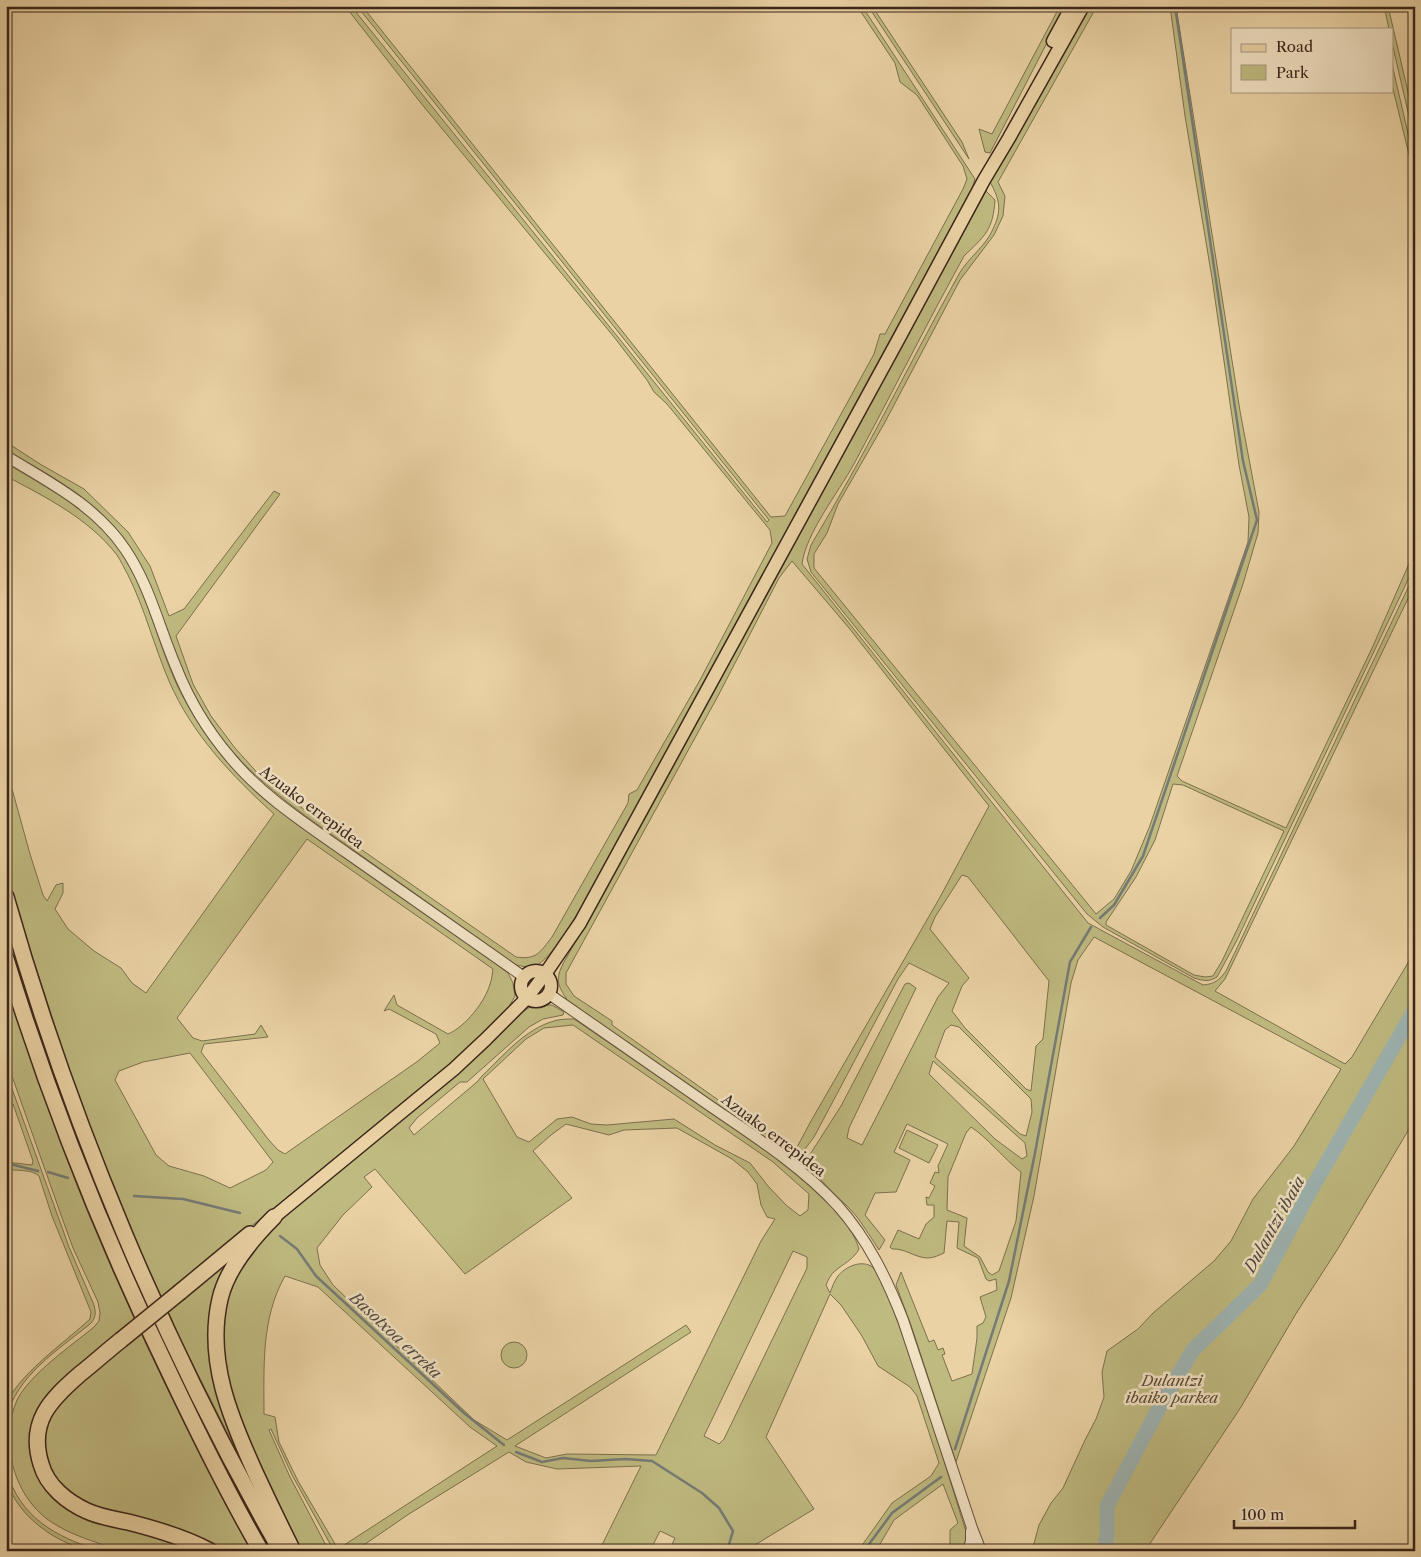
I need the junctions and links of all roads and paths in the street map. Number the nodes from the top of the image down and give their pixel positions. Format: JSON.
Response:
{"nodes":[{"id":1,"x":1072,"y":6,"type":"edge"},
{"id":2,"x":1083,"y":6,"type":"edge"},
{"id":3,"x":990,"y":168,"type":"junction"},
{"id":4,"x":6,"y":456,"type":"edge"},
{"id":5,"x":6,"y":897,"type":"edge"},
{"id":6,"x":6,"y":959,"type":"edge"},
{"id":7,"x":545,"y":974,"type":"junction"},
{"id":8,"x":524,"y":977,"type":"junction"},
{"id":9,"x":549,"y":994,"type":"junction"},
{"id":10,"x":526,"y":998,"type":"junction"},
{"id":11,"x":274,"y":1217,"type":"junction"},
{"id":12,"x":972,"y":1528,"type":"junction"},
{"id":13,"x":210,"y":1551,"type":"edge"},
{"id":14,"x":261,"y":1551,"type":"edge"},
{"id":15,"x":281,"y":1551,"type":"edge"},
{"id":16,"x":293,"y":1551,"type":"edge"},
{"id":17,"x":967,"y":1551,"type":"edge"},
{"id":18,"x":981,"y":1551,"type":"edge"}],
"edges":[{"from":1,"to":3,"type":"main road"},
{"from":2,"to":3,"type":"main road"},
{"from":3,"to":7,"type":"main road"},
{"from":4,"to":8,"type":"street","name":"Azuako errepidea"},
{"from":5,"to":15,"type":"highway"},
{"from":6,"to":14,"type":"highway"},
{"from":7,"to":8,"type":"main road"},
{"from":7,"to":9,"type":"main road"},
{"from":7,"to":10,"type":"main road"},
{"from":8,"to":10,"type":"main road"},
{"from":9,"to":10,"type":"main road"},
{"from":9,"to":12,"type":"street","name":"Azuako errepidea"},
{"from":10,"to":11,"type":"main road"},
{"from":11,"to":13,"type":"highway","bridge":true},
{"from":11,"to":16,"type":"highway"},
{"from":12,"to":17,"type":"street"},
{"from":12,"to":18,"type":"street","name":"Azuako errepidea"}]}
